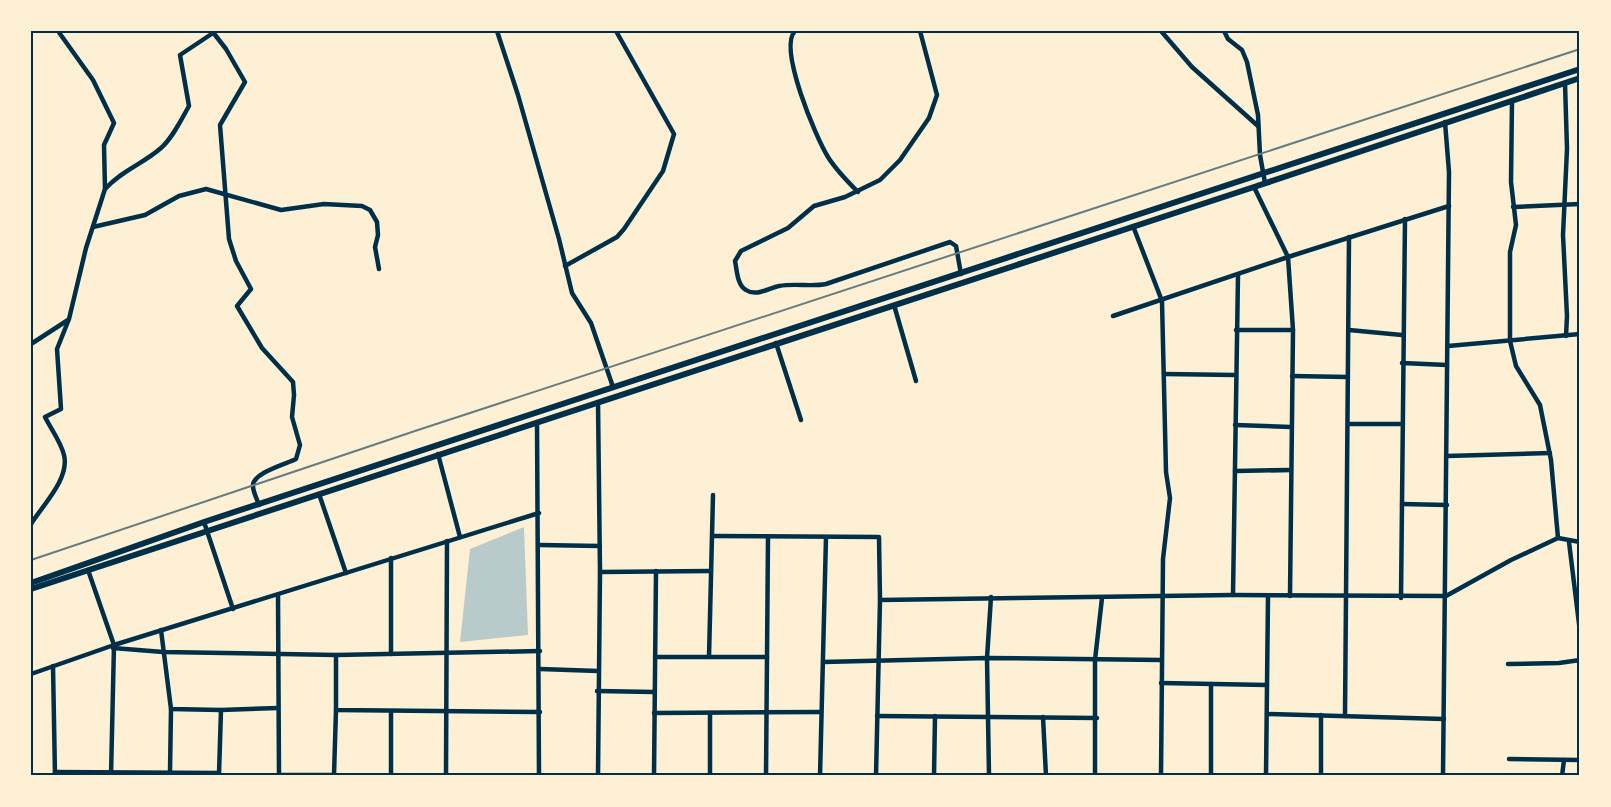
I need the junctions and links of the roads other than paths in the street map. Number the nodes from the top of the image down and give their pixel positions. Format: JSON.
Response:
{"nodes":[{"id":1,"x":58,"y":31,"type":"edge"},
{"id":2,"x":497,"y":31,"type":"edge"},
{"id":3,"x":616,"y":31,"type":"edge"},
{"id":4,"x":794,"y":31,"type":"edge"},
{"id":5,"x":920,"y":31,"type":"edge"},
{"id":6,"x":1161,"y":31,"type":"edge"},
{"id":7,"x":1224,"y":31,"type":"edge"},
{"id":8,"x":213,"y":32,"type":"edge"},
{"id":9,"x":1580,"y":69,"type":"edge"},
{"id":10,"x":1580,"y":78,"type":"edge"},
{"id":11,"x":1565,"y":83,"type":"junction"},
{"id":12,"x":1512,"y":101,"type":"junction"},
{"id":13,"x":1445,"y":122,"type":"junction"},
{"id":14,"x":1258,"y":126,"type":"junction"},
{"id":15,"x":1262,"y":174,"type":"junction"},
{"id":16,"x":1265,"y":183,"type":"junction"},
{"id":17,"x":1254,"y":187,"type":"junction"},
{"id":18,"x":104,"y":189,"type":"junction"},
{"id":19,"x":858,"y":192,"type":"junction"},
{"id":20,"x":225,"y":195,"type":"junction"},
{"id":21,"x":1563,"y":204,"type":"junction"},
{"id":22,"x":1580,"y":204,"type":"edge"},
{"id":23,"x":1449,"y":206,"type":"junction"},
{"id":24,"x":1513,"y":207,"type":"junction"},
{"id":25,"x":1405,"y":219,"type":"junction"},
{"id":26,"x":1133,"y":226,"type":"junction"},
{"id":27,"x":93,"y":227,"type":"junction"},
{"id":28,"x":1349,"y":237,"type":"junction"},
{"id":29,"x":1288,"y":256,"type":"junction"},
{"id":30,"x":565,"y":266,"type":"junction"},
{"id":31,"x":379,"y":269,"type":"dead end"},
{"id":32,"x":961,"y":274,"type":"junction"},
{"id":33,"x":1238,"y":275,"type":"junction"},
{"id":34,"x":1162,"y":301,"type":"junction"},
{"id":35,"x":894,"y":304,"type":"junction"},
{"id":36,"x":1113,"y":316,"type":"dead end"},
{"id":37,"x":68,"y":320,"type":"junction"},
{"id":38,"x":1236,"y":330,"type":"junction"},
{"id":39,"x":1292,"y":330,"type":"junction"},
{"id":40,"x":1348,"y":330,"type":"junction"},
{"id":41,"x":1580,"y":334,"type":"edge"},
{"id":42,"x":1402,"y":335,"type":"junction"},
{"id":43,"x":1566,"y":336,"type":"junction"},
{"id":44,"x":1510,"y":341,"type":"junction"},
{"id":45,"x":31,"y":344,"type":"edge"},
{"id":46,"x":776,"y":344,"type":"junction"},
{"id":47,"x":1448,"y":346,"type":"junction"},
{"id":48,"x":1402,"y":363,"type":"junction"},
{"id":49,"x":1447,"y":365,"type":"junction"},
{"id":50,"x":1164,"y":374,"type":"junction"},
{"id":51,"x":1235,"y":376,"type":"junction"},
{"id":52,"x":1292,"y":376,"type":"junction"},
{"id":53,"x":1348,"y":376,"type":"junction"},
{"id":54,"x":916,"y":381,"type":"dead end"},
{"id":55,"x":613,"y":387,"type":"junction"},
{"id":56,"x":598,"y":402,"type":"junction"},
{"id":57,"x":801,"y":420,"type":"dead end"},
{"id":58,"x":537,"y":422,"type":"junction"},
{"id":59,"x":1348,"y":424,"type":"junction"},
{"id":60,"x":1403,"y":424,"type":"junction"},
{"id":61,"x":1235,"y":425,"type":"junction"},
{"id":62,"x":1291,"y":427,"type":"junction"},
{"id":63,"x":1550,"y":453,"type":"junction"},
{"id":64,"x":438,"y":454,"type":"junction"},
{"id":65,"x":1447,"y":456,"type":"junction"},
{"id":66,"x":1234,"y":470,"type":"junction"},
{"id":67,"x":1291,"y":470,"type":"junction"},
{"id":68,"x":318,"y":494,"type":"junction"},
{"id":69,"x":713,"y":495,"type":"dead end"},
{"id":70,"x":1402,"y":504,"type":"junction"},
{"id":71,"x":260,"y":505,"type":"junction"},
{"id":72,"x":1447,"y":505,"type":"junction"},
{"id":73,"x":539,"y":513,"type":"junction"},
{"id":74,"x":204,"y":522,"type":"junction"},
{"id":75,"x":31,"y":524,"type":"edge"},
{"id":76,"x":207,"y":532,"type":"junction"},
{"id":77,"x":712,"y":536,"type":"junction"},
{"id":78,"x":460,"y":537,"type":"junction"},
{"id":79,"x":768,"y":537,"type":"junction"},
{"id":80,"x":826,"y":537,"type":"junction"},
{"id":81,"x":1558,"y":538,"type":"junction"},
{"id":82,"x":447,"y":541,"type":"junction"},
{"id":83,"x":1569,"y":542,"type":"junction"},
{"id":84,"x":1580,"y":542,"type":"edge"},
{"id":85,"x":539,"y":546,"type":"junction"},
{"id":86,"x":600,"y":546,"type":"junction"},
{"id":87,"x":391,"y":558,"type":"junction"},
{"id":88,"x":88,"y":570,"type":"junction"},
{"id":89,"x":710,"y":570,"type":"junction"},
{"id":90,"x":656,"y":571,"type":"junction"},
{"id":91,"x":600,"y":572,"type":"junction"},
{"id":92,"x":346,"y":573,"type":"junction"},
{"id":93,"x":31,"y":583,"type":"edge"},
{"id":94,"x":31,"y":589,"type":"edge"},
{"id":95,"x":278,"y":595,"type":"junction"},
{"id":96,"x":1233,"y":596,"type":"junction"},
{"id":97,"x":1268,"y":596,"type":"junction"},
{"id":98,"x":1290,"y":596,"type":"junction"},
{"id":99,"x":1446,"y":596,"type":"junction"},
{"id":100,"x":991,"y":597,"type":"junction"},
{"id":101,"x":1346,"y":597,"type":"junction"},
{"id":102,"x":1102,"y":598,"type":"junction"},
{"id":103,"x":1162,"y":598,"type":"junction"},
{"id":104,"x":1402,"y":598,"type":"junction"},
{"id":105,"x":880,"y":600,"type":"junction"},
{"id":106,"x":233,"y":609,"type":"junction"},
{"id":107,"x":161,"y":630,"type":"junction"},
{"id":108,"x":1580,"y":632,"type":"edge"},
{"id":109,"x":113,"y":646,"type":"junction"},
{"id":110,"x":540,"y":651,"type":"junction"},
{"id":111,"x":163,"y":652,"type":"junction"},
{"id":112,"x":279,"y":653,"type":"junction"},
{"id":113,"x":391,"y":654,"type":"junction"},
{"id":114,"x":447,"y":654,"type":"junction"},
{"id":115,"x":336,"y":655,"type":"junction"},
{"id":116,"x":655,"y":657,"type":"junction"},
{"id":117,"x":709,"y":657,"type":"junction"},
{"id":118,"x":767,"y":657,"type":"junction"},
{"id":119,"x":987,"y":658,"type":"junction"},
{"id":120,"x":1095,"y":660,"type":"junction"},
{"id":121,"x":1161,"y":660,"type":"junction"},
{"id":122,"x":1580,"y":660,"type":"edge"},
{"id":123,"x":823,"y":662,"type":"junction"},
{"id":124,"x":878,"y":662,"type":"junction"},
{"id":125,"x":1508,"y":664,"type":"dead end"},
{"id":126,"x":52,"y":666,"type":"junction"},
{"id":127,"x":540,"y":669,"type":"junction"},
{"id":128,"x":598,"y":671,"type":"junction"},
{"id":129,"x":31,"y":674,"type":"edge"},
{"id":130,"x":1161,"y":683,"type":"junction"},
{"id":131,"x":1211,"y":684,"type":"junction"},
{"id":132,"x":1267,"y":685,"type":"junction"},
{"id":133,"x":598,"y":691,"type":"junction"},
{"id":134,"x":654,"y":692,"type":"junction"},
{"id":135,"x":278,"y":708,"type":"junction"},
{"id":136,"x":170,"y":709,"type":"junction"},
{"id":137,"x":221,"y":710,"type":"junction"},
{"id":138,"x":336,"y":710,"type":"junction"},
{"id":139,"x":391,"y":712,"type":"junction"},
{"id":140,"x":447,"y":712,"type":"junction"},
{"id":141,"x":540,"y":712,"type":"junction"},
{"id":142,"x":821,"y":712,"type":"junction"},
{"id":143,"x":654,"y":713,"type":"junction"},
{"id":144,"x":710,"y":714,"type":"junction"},
{"id":145,"x":766,"y":714,"type":"junction"},
{"id":146,"x":1266,"y":714,"type":"junction"},
{"id":147,"x":1321,"y":715,"type":"junction"},
{"id":148,"x":877,"y":716,"type":"junction"},
{"id":149,"x":936,"y":716,"type":"junction"},
{"id":150,"x":988,"y":716,"type":"junction"},
{"id":151,"x":1345,"y":716,"type":"junction"},
{"id":152,"x":1043,"y":717,"type":"junction"},
{"id":153,"x":1097,"y":718,"type":"junction"},
{"id":154,"x":1444,"y":719,"type":"junction"},
{"id":155,"x":1509,"y":759,"type":"dead end"},
{"id":156,"x":1564,"y":760,"type":"junction"},
{"id":157,"x":1580,"y":760,"type":"edge"},
{"id":158,"x":170,"y":772,"type":"junction"},
{"id":159,"x":55,"y":774,"type":"edge"},
{"id":160,"x":111,"y":774,"type":"edge"},
{"id":161,"x":219,"y":774,"type":"edge"},
{"id":162,"x":334,"y":775,"type":"edge"},
{"id":163,"x":279,"y":776,"type":"edge"},
{"id":164,"x":370,"y":776,"type":"edge"},
{"id":165,"x":391,"y":776,"type":"edge"},
{"id":166,"x":446,"y":776,"type":"edge"},
{"id":167,"x":540,"y":776,"type":"edge"},
{"id":168,"x":598,"y":776,"type":"edge"},
{"id":169,"x":654,"y":776,"type":"edge"},
{"id":170,"x":710,"y":776,"type":"edge"},
{"id":171,"x":766,"y":776,"type":"edge"},
{"id":172,"x":820,"y":776,"type":"edge"},
{"id":173,"x":876,"y":776,"type":"edge"},
{"id":174,"x":934,"y":776,"type":"edge"},
{"id":175,"x":989,"y":776,"type":"edge"},
{"id":176,"x":1046,"y":776,"type":"edge"},
{"id":177,"x":1095,"y":776,"type":"edge"},
{"id":178,"x":1161,"y":776,"type":"edge"},
{"id":179,"x":1211,"y":776,"type":"edge"},
{"id":180,"x":1266,"y":776,"type":"edge"},
{"id":181,"x":1322,"y":776,"type":"edge"},
{"id":182,"x":1443,"y":776,"type":"edge"},
{"id":183,"x":1562,"y":776,"type":"edge"}],
"edges":[{"from":1,"to":18,"type":"street"},
{"from":2,"to":30,"type":"street"},
{"from":3,"to":30,"type":"street"},
{"from":4,"to":19,"type":"street"},
{"from":5,"to":19,"type":"street"},
{"from":6,"to":14,"type":"street"},
{"from":7,"to":14,"type":"street"},
{"from":8,"to":18,"type":"street"},
{"from":8,"to":20,"type":"street"},
{"from":9,"to":15,"type":"main road"},
{"from":10,"to":11,"type":"main road"},
{"from":11,"to":12,"type":"main road"},
{"from":11,"to":21,"type":"street"},
{"from":12,"to":13,"type":"main road"},
{"from":12,"to":24,"type":"street"},
{"from":13,"to":16,"type":"main road"},
{"from":13,"to":23,"type":"street"},
{"from":14,"to":15,"type":"street"},
{"from":15,"to":16,"type":"street"},
{"from":15,"to":32,"type":"main road"},
{"from":16,"to":17,"type":"main road"},
{"from":17,"to":26,"type":"main road"},
{"from":17,"to":29,"type":"street"},
{"from":18,"to":27,"type":"street"},
{"from":19,"to":32,"type":"street"},
{"from":20,"to":27,"type":"street"},
{"from":20,"to":31,"type":"street"},
{"from":20,"to":71,"type":"street"},
{"from":21,"to":22,"type":"street"},
{"from":21,"to":24,"type":"street"},
{"from":21,"to":43,"type":"street"},
{"from":23,"to":25,"type":"street"},
{"from":23,"to":47,"type":"street"},
{"from":24,"to":44,"type":"street"},
{"from":25,"to":28,"type":"street"},
{"from":25,"to":42,"type":"street"},
{"from":26,"to":34,"type":"street"},
{"from":26,"to":35,"type":"main road"},
{"from":27,"to":37,"type":"street"},
{"from":28,"to":29,"type":"street"},
{"from":28,"to":40,"type":"street"},
{"from":29,"to":33,"type":"street"},
{"from":29,"to":39,"type":"street"},
{"from":30,"to":55,"type":"street"},
{"from":32,"to":55,"type":"main road"},
{"from":33,"to":34,"type":"street"},
{"from":33,"to":38,"type":"street"},
{"from":34,"to":36,"type":"street"},
{"from":34,"to":50,"type":"street"},
{"from":35,"to":46,"type":"main road"},
{"from":35,"to":54,"type":"street"},
{"from":37,"to":45,"type":"street"},
{"from":37,"to":75,"type":"street"},
{"from":38,"to":39,"type":"street"},
{"from":38,"to":51,"type":"street"},
{"from":39,"to":52,"type":"street"},
{"from":40,"to":42,"type":"street"},
{"from":40,"to":53,"type":"street"},
{"from":41,"to":43,"type":"street"},
{"from":42,"to":48,"type":"street"},
{"from":43,"to":44,"type":"street"},
{"from":44,"to":47,"type":"street"},
{"from":44,"to":63,"type":"street"},
{"from":46,"to":56,"type":"main road"},
{"from":46,"to":57,"type":"street"},
{"from":47,"to":49,"type":"street"},
{"from":48,"to":49,"type":"street"},
{"from":48,"to":60,"type":"street"},
{"from":49,"to":65,"type":"street"},
{"from":50,"to":51,"type":"street"},
{"from":50,"to":103,"type":"street"},
{"from":51,"to":61,"type":"street"},
{"from":52,"to":53,"type":"street"},
{"from":52,"to":62,"type":"street"},
{"from":53,"to":59,"type":"street"},
{"from":55,"to":71,"type":"main road"},
{"from":56,"to":58,"type":"main road"},
{"from":56,"to":86,"type":"street"},
{"from":58,"to":64,"type":"main road"},
{"from":58,"to":73,"type":"street"},
{"from":59,"to":60,"type":"street"},
{"from":59,"to":101,"type":"street"},
{"from":60,"to":70,"type":"street"},
{"from":61,"to":62,"type":"street"},
{"from":61,"to":66,"type":"street"},
{"from":62,"to":67,"type":"street"},
{"from":63,"to":65,"type":"street"},
{"from":63,"to":81,"type":"street"},
{"from":64,"to":68,"type":"main road"},
{"from":64,"to":78,"type":"street"},
{"from":65,"to":72,"type":"street"},
{"from":66,"to":67,"type":"street"},
{"from":66,"to":96,"type":"street"},
{"from":67,"to":98,"type":"street"},
{"from":68,"to":76,"type":"main road"},
{"from":68,"to":92,"type":"street"},
{"from":69,"to":77,"type":"street"},
{"from":70,"to":72,"type":"street"},
{"from":70,"to":104,"type":"street"},
{"from":71,"to":74,"type":"main road"},
{"from":72,"to":99,"type":"street"},
{"from":73,"to":78,"type":"street"},
{"from":73,"to":85,"type":"street"},
{"from":74,"to":76,"type":"street"},
{"from":74,"to":93,"type":"main road"},
{"from":76,"to":88,"type":"main road"},
{"from":76,"to":106,"type":"street"},
{"from":77,"to":79,"type":"street"},
{"from":77,"to":89,"type":"street"},
{"from":78,"to":82,"type":"street"},
{"from":79,"to":80,"type":"street"},
{"from":79,"to":118,"type":"street"},
{"from":80,"to":105,"type":"street"},
{"from":80,"to":123,"type":"street"},
{"from":81,"to":83,"type":"street"},
{"from":81,"to":99,"type":"street"},
{"from":82,"to":87,"type":"street"},
{"from":82,"to":114,"type":"street"},
{"from":83,"to":84,"type":"street"},
{"from":83,"to":108,"type":"street"},
{"from":85,"to":86,"type":"street"},
{"from":85,"to":110,"type":"street"},
{"from":86,"to":91,"type":"street"},
{"from":87,"to":92,"type":"street"},
{"from":87,"to":113,"type":"street"},
{"from":88,"to":94,"type":"main road"},
{"from":88,"to":109,"type":"street"},
{"from":89,"to":90,"type":"street"},
{"from":89,"to":117,"type":"street"},
{"from":90,"to":91,"type":"street"},
{"from":90,"to":116,"type":"street"},
{"from":91,"to":128,"type":"street"},
{"from":92,"to":95,"type":"street"},
{"from":95,"to":106,"type":"street"},
{"from":95,"to":112,"type":"street"},
{"from":96,"to":97,"type":"street"},
{"from":96,"to":103,"type":"street"},
{"from":97,"to":98,"type":"street"},
{"from":97,"to":132,"type":"street"},
{"from":98,"to":101,"type":"street"},
{"from":99,"to":104,"type":"street"},
{"from":99,"to":154,"type":"street"},
{"from":100,"to":102,"type":"street"},
{"from":100,"to":105,"type":"street"},
{"from":100,"to":119,"type":"street"},
{"from":101,"to":104,"type":"street"},
{"from":101,"to":151,"type":"street"},
{"from":102,"to":103,"type":"street"},
{"from":102,"to":120,"type":"street"},
{"from":103,"to":121,"type":"street"},
{"from":105,"to":124,"type":"street"},
{"from":106,"to":107,"type":"street"},
{"from":107,"to":109,"type":"street"},
{"from":107,"to":111,"type":"street"},
{"from":109,"to":111,"type":"street"},
{"from":109,"to":126,"type":"street"},
{"from":109,"to":160,"type":"street"},
{"from":110,"to":114,"type":"street"},
{"from":110,"to":127,"type":"street"},
{"from":111,"to":112,"type":"street"},
{"from":111,"to":136,"type":"street"},
{"from":112,"to":115,"type":"street"},
{"from":112,"to":135,"type":"street"},
{"from":113,"to":114,"type":"street"},
{"from":113,"to":115,"type":"street"},
{"from":114,"to":140,"type":"street"},
{"from":115,"to":138,"type":"street"},
{"from":116,"to":117,"type":"street"},
{"from":116,"to":134,"type":"street"},
{"from":117,"to":118,"type":"street"},
{"from":118,"to":145,"type":"street"},
{"from":119,"to":120,"type":"street"},
{"from":119,"to":124,"type":"street"},
{"from":119,"to":150,"type":"street"},
{"from":120,"to":121,"type":"street"},
{"from":120,"to":153,"type":"street"},
{"from":121,"to":130,"type":"street"},
{"from":122,"to":125,"type":"street"},
{"from":123,"to":124,"type":"street"},
{"from":123,"to":142,"type":"street"},
{"from":124,"to":148,"type":"street"},
{"from":126,"to":129,"type":"street"},
{"from":126,"to":159,"type":"street"},
{"from":127,"to":128,"type":"street"},
{"from":127,"to":141,"type":"street"},
{"from":128,"to":133,"type":"street"},
{"from":130,"to":131,"type":"street"},
{"from":130,"to":178,"type":"street"},
{"from":131,"to":132,"type":"street"},
{"from":131,"to":179,"type":"street"},
{"from":132,"to":146,"type":"street"},
{"from":133,"to":134,"type":"street"},
{"from":133,"to":168,"type":"street"},
{"from":134,"to":143,"type":"street"},
{"from":135,"to":137,"type":"street"},
{"from":135,"to":163,"type":"street"},
{"from":136,"to":137,"type":"street"},
{"from":136,"to":158,"type":"street"},
{"from":137,"to":161,"type":"street"},
{"from":138,"to":139,"type":"street"},
{"from":138,"to":162,"type":"street"},
{"from":139,"to":140,"type":"street"},
{"from":139,"to":165,"type":"street"},
{"from":140,"to":141,"type":"street"},
{"from":140,"to":166,"type":"street"},
{"from":141,"to":167,"type":"street"},
{"from":142,"to":145,"type":"street"},
{"from":142,"to":172,"type":"street"},
{"from":143,"to":144,"type":"street"},
{"from":143,"to":169,"type":"street"},
{"from":144,"to":145,"type":"street"},
{"from":144,"to":170,"type":"street"},
{"from":145,"to":171,"type":"street"},
{"from":146,"to":147,"type":"street"},
{"from":146,"to":180,"type":"street"},
{"from":147,"to":151,"type":"street"},
{"from":147,"to":181,"type":"street"},
{"from":148,"to":149,"type":"street"},
{"from":148,"to":173,"type":"street"},
{"from":149,"to":150,"type":"street"},
{"from":149,"to":174,"type":"street"},
{"from":150,"to":152,"type":"street"},
{"from":150,"to":175,"type":"street"},
{"from":151,"to":154,"type":"street"},
{"from":152,"to":153,"type":"street"},
{"from":152,"to":176,"type":"street"},
{"from":153,"to":177,"type":"street"},
{"from":154,"to":182,"type":"street"},
{"from":155,"to":156,"type":"street"},
{"from":156,"to":157,"type":"street"},
{"from":156,"to":183,"type":"street"},
{"from":158,"to":160,"type":"street"},
{"from":158,"to":161,"type":"street"},
{"from":159,"to":160,"type":"street"},
{"from":162,"to":163,"type":"street"},
{"from":162,"to":164,"type":"street"}]}
